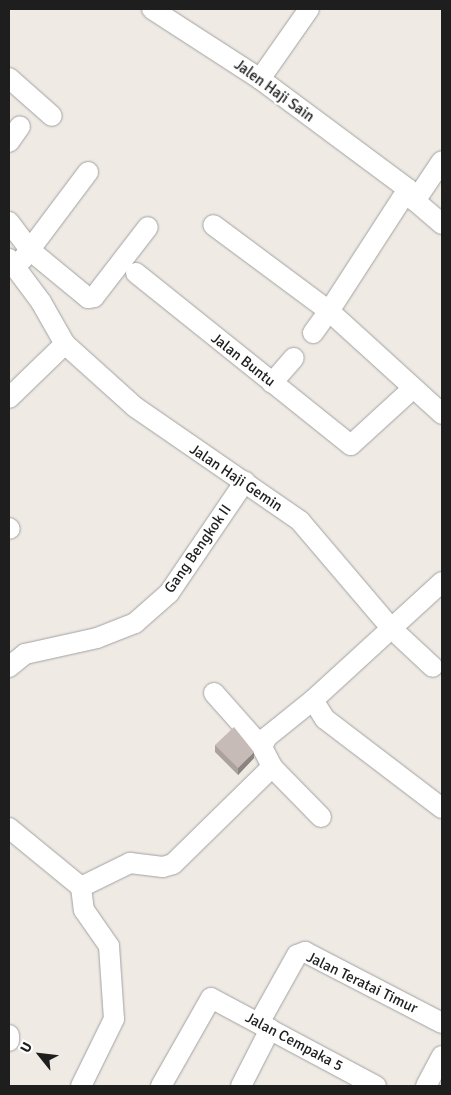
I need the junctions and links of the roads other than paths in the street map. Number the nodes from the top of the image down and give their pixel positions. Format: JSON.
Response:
{"nodes":[{"id":1,"x":152,"y":9,"type":"edge"},
{"id":2,"x":309,"y":9,"type":"edge"},
{"id":3,"x":9,"y":78,"type":"edge"},
{"id":4,"x":260,"y":79,"type":"junction"},
{"id":5,"x":52,"y":116,"type":"dead end"},
{"id":6,"x":442,"y":161,"type":"edge"},
{"id":7,"x":88,"y":172,"type":"dead end"},
{"id":8,"x":411,"y":197,"type":"junction"},
{"id":9,"x":9,"y":222,"type":"edge"},
{"id":10,"x":442,"y":224,"type":"edge"},
{"id":11,"x":213,"y":225,"type":"dead end"},
{"id":12,"x":148,"y":227,"type":"dead end"},
{"id":13,"x":30,"y":251,"type":"junction"},
{"id":14,"x":12,"y":264,"type":"edge"},
{"id":15,"x":136,"y":273,"type":"dead end"},
{"id":16,"x":329,"y":311,"type":"junction"},
{"id":17,"x":313,"y":333,"type":"dead end"},
{"id":18,"x":65,"y":344,"type":"junction"},
{"id":19,"x":294,"y":358,"type":"dead end"},
{"id":20,"x":272,"y":383,"type":"junction"},
{"id":21,"x":411,"y":390,"type":"junction"},
{"id":22,"x":9,"y":398,"type":"edge"},
{"id":23,"x":442,"y":414,"type":"edge"},
{"id":24,"x":245,"y":481,"type":"junction"},
{"id":25,"x":442,"y":582,"type":"edge"},
{"id":26,"x":392,"y":628,"type":"junction"},
{"id":27,"x":9,"y":667,"type":"edge"},
{"id":28,"x":432,"y":667,"type":"dead end"},
{"id":29,"x":214,"y":693,"type":"dead end"},
{"id":30,"x":313,"y":700,"type":"junction"},
{"id":31,"x":262,"y":747,"type":"junction"},
{"id":32,"x":272,"y":767,"type":"junction"},
{"id":33,"x":442,"y":808,"type":"edge"},
{"id":34,"x":321,"y":817,"type":"dead end"},
{"id":35,"x":9,"y":828,"type":"edge"},
{"id":36,"x":80,"y":887,"type":"junction"},
{"id":37,"x":442,"y":1023,"type":"edge"},
{"id":38,"x":265,"y":1026,"type":"junction"},
{"id":39,"x":9,"y":1034,"type":"edge"},
{"id":40,"x":9,"y":1041,"type":"edge"},
{"id":41,"x":342,"y":1078,"type":"edge"},
{"id":42,"x":81,"y":1086,"type":"edge"},
{"id":43,"x":161,"y":1086,"type":"edge"},
{"id":44,"x":241,"y":1086,"type":"edge"},
{"id":45,"x":376,"y":1086,"type":"edge"}],
"edges":[{"from":1,"to":4,"type":"street","name":"Jalen Haji Sain"},
{"from":2,"to":4,"type":"street"},
{"from":3,"to":5,"type":"street"},
{"from":4,"to":8,"type":"street","name":"Jalen Haji Sain"},
{"from":6,"to":8,"type":"street"},
{"from":7,"to":13,"type":"street"},
{"from":8,"to":10,"type":"street","name":"Jalen Haji Sain"},
{"from":8,"to":16,"type":"street"},
{"from":9,"to":13,"type":"street"},
{"from":11,"to":16,"type":"street"},
{"from":12,"to":13,"type":"street"},
{"from":13,"to":14,"type":"street"},
{"from":14,"to":18,"type":"street","name":"Jalan Haji Gemin"},
{"from":15,"to":20,"type":"street","name":"Jalan Buntu"},
{"from":16,"to":17,"type":"street"},
{"from":16,"to":21,"type":"street"},
{"from":18,"to":22,"type":"street"},
{"from":18,"to":24,"type":"street","name":"Jalan Haji Gemin"},
{"from":19,"to":20,"type":"street"},
{"from":20,"to":21,"type":"street","name":"Jalan Buntu"},
{"from":21,"to":23,"type":"street"},
{"from":24,"to":26,"type":"street","name":"Jalan Haji Gemin"},
{"from":24,"to":27,"type":"street","name":"Gang Bengkok II"},
{"from":25,"to":26,"type":"street"},
{"from":26,"to":28,"type":"street","name":"Jalan Haji Gemin"},
{"from":26,"to":30,"type":"street"},
{"from":29,"to":31,"type":"street"},
{"from":30,"to":31,"type":"street"},
{"from":30,"to":33,"type":"street"},
{"from":31,"to":32,"type":"street"},
{"from":32,"to":34,"type":"street"},
{"from":32,"to":36,"type":"street"},
{"from":35,"to":36,"type":"street"},
{"from":36,"to":42,"type":"street"},
{"from":37,"to":38,"type":"street","name":"Jalan Teratai Timur"},
{"from":38,"to":41,"type":"street","name":"Jalan Cempaka 5"},
{"from":38,"to":43,"type":"street","name":"Jalan Cempaka 5"},
{"from":38,"to":44,"type":"street","name":"Jalan Teratai Timur"},
{"from":39,"to":40,"type":"street"},
{"from":41,"to":45,"type":"street","name":"Jalan Cempaka 5"}]}
